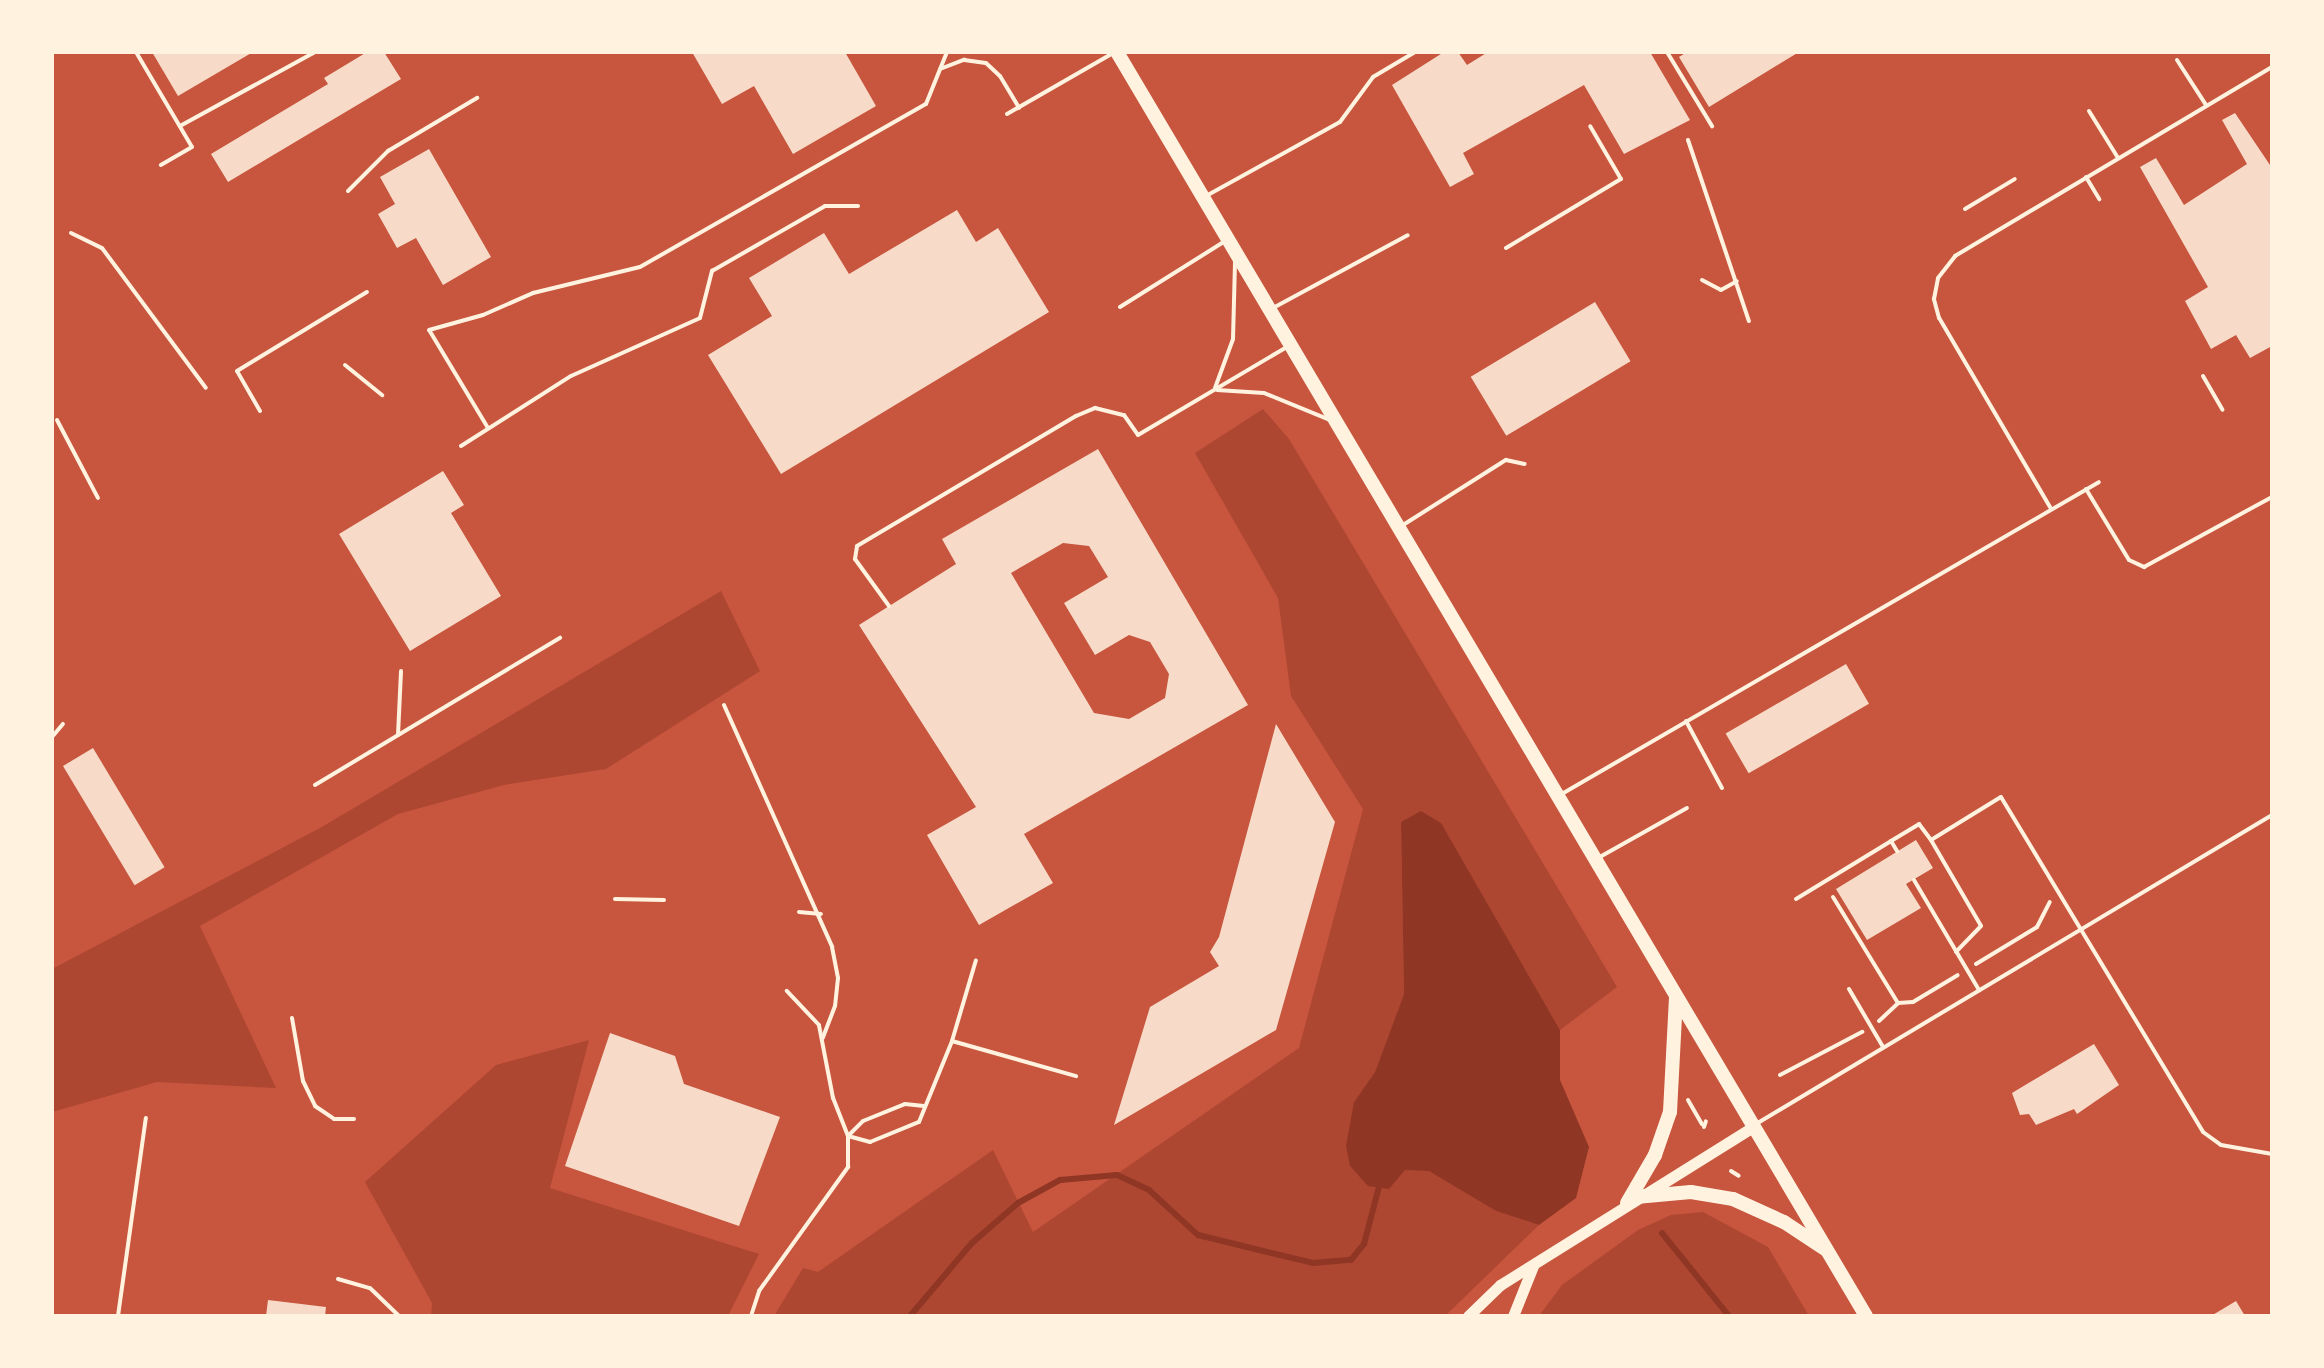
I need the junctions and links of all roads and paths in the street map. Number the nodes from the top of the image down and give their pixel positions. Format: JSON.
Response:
{"nodes":[{"id":1,"x":136,"y":52,"type":"edge"},
{"id":2,"x":315,"y":52,"type":"edge"},
{"id":3,"x":947,"y":52,"type":"edge"},
{"id":4,"x":1116,"y":52,"type":"edge"},
{"id":5,"x":1415,"y":52,"type":"edge"},
{"id":6,"x":1667,"y":52,"type":"edge"},
{"id":7,"x":2177,"y":60,"type":"dead end"},
{"id":8,"x":2272,"y":67,"type":"edge"},
{"id":9,"x":940,"y":69,"type":"junction"},
{"id":10,"x":477,"y":98,"type":"dead end"},
{"id":11,"x":2207,"y":105,"type":"junction"},
{"id":12,"x":1019,"y":108,"type":"junction"},
{"id":13,"x":2089,"y":111,"type":"dead end"},
{"id":14,"x":1007,"y":114,"type":"dead end"},
{"id":15,"x":180,"y":126,"type":"junction"},
{"id":16,"x":1590,"y":126,"type":"dead end"},
{"id":17,"x":1712,"y":126,"type":"dead end"},
{"id":18,"x":1688,"y":140,"type":"dead end"},
{"id":19,"x":2118,"y":158,"type":"junction"},
{"id":20,"x":161,"y":165,"type":"dead end"},
{"id":21,"x":2086,"y":177,"type":"junction"},
{"id":22,"x":2015,"y":179,"type":"dead end"},
{"id":23,"x":348,"y":191,"type":"dead end"},
{"id":24,"x":1204,"y":197,"type":"junction"},
{"id":25,"x":2099,"y":199,"type":"dead end"},
{"id":26,"x":858,"y":206,"type":"dead end"},
{"id":27,"x":1965,"y":209,"type":"dead end"},
{"id":28,"x":71,"y":233,"type":"dead end"},
{"id":29,"x":1408,"y":235,"type":"dead end"},
{"id":30,"x":1232,"y":244,"type":"junction"},
{"id":31,"x":1506,"y":248,"type":"dead end"},
{"id":32,"x":1702,"y":280,"type":"dead end"},
{"id":33,"x":1737,"y":281,"type":"junction"},
{"id":34,"x":367,"y":292,"type":"dead end"},
{"id":35,"x":1120,"y":307,"type":"dead end"},
{"id":36,"x":1271,"y":310,"type":"junction"},
{"id":37,"x":1749,"y":321,"type":"dead end"},
{"id":38,"x":1291,"y":344,"type":"junction"},
{"id":39,"x":345,"y":365,"type":"dead end"},
{"id":40,"x":2203,"y":376,"type":"dead end"},
{"id":41,"x":206,"y":388,"type":"dead end"},
{"id":42,"x":1214,"y":390,"type":"junction"},
{"id":43,"x":382,"y":395,"type":"dead end"},
{"id":44,"x":2223,"y":410,"type":"dead end"},
{"id":45,"x":260,"y":411,"type":"dead end"},
{"id":46,"x":57,"y":420,"type":"dead end"},
{"id":47,"x":1338,"y":423,"type":"junction"},
{"id":48,"x":488,"y":428,"type":"junction"},
{"id":49,"x":461,"y":446,"type":"dead end"},
{"id":50,"x":1525,"y":464,"type":"dead end"},
{"id":51,"x":2099,"y":482,"type":"dead end"},
{"id":52,"x":2086,"y":489,"type":"junction"},
{"id":53,"x":2272,"y":497,"type":"edge"},
{"id":54,"x":98,"y":498,"type":"dead end"},
{"id":55,"x":2050,"y":507,"type":"junction"},
{"id":56,"x":1399,"y":527,"type":"junction"},
{"id":57,"x":889,"y":606,"type":"dead end"},
{"id":58,"x":560,"y":638,"type":"dead end"},
{"id":59,"x":401,"y":671,"type":"dead end"},
{"id":60,"x":724,"y":705,"type":"dead end"},
{"id":61,"x":1686,"y":721,"type":"junction"},
{"id":62,"x":63,"y":724,"type":"dead end"},
{"id":63,"x":398,"y":735,"type":"junction"},
{"id":64,"x":52,"y":737,"type":"edge"},
{"id":65,"x":315,"y":785,"type":"dead end"},
{"id":66,"x":1722,"y":788,"type":"dead end"},
{"id":67,"x":1558,"y":796,"type":"junction"},
{"id":68,"x":1687,"y":808,"type":"dead end"},
{"id":69,"x":2272,"y":815,"type":"edge"},
{"id":70,"x":1931,"y":840,"type":"junction"},
{"id":71,"x":1891,"y":841,"type":"junction"},
{"id":72,"x":1897,"y":851,"type":"dead end"},
{"id":73,"x":1595,"y":859,"type":"junction"},
{"id":74,"x":1914,"y":880,"type":"dead end"},
{"id":75,"x":2057,"y":890,"type":"junction"},
{"id":76,"x":1833,"y":897,"type":"dead end"},
{"id":77,"x":615,"y":899,"type":"dead end"},
{"id":78,"x":1796,"y":899,"type":"dead end"},
{"id":79,"x":664,"y":900,"type":"dead end"},
{"id":80,"x":799,"y":912,"type":"dead end"},
{"id":81,"x":821,"y":914,"type":"junction"},
{"id":82,"x":2081,"y":930,"type":"junction"},
{"id":83,"x":1956,"y":952,"type":"junction"},
{"id":84,"x":976,"y":960,"type":"dead end"},
{"id":85,"x":1967,"y":970,"type":"junction"},
{"id":86,"x":1849,"y":989,"type":"dead end"},
{"id":87,"x":1979,"y":990,"type":"junction"},
{"id":88,"x":787,"y":991,"type":"dead end"},
{"id":89,"x":1675,"y":993,"type":"junction"},
{"id":90,"x":1898,"y":1003,"type":"junction"},
{"id":91,"x":292,"y":1018,"type":"dead end"},
{"id":92,"x":1871,"y":1026,"type":"junction"},
{"id":93,"x":822,"y":1041,"type":"junction"},
{"id":94,"x":952,"y":1041,"type":"junction"},
{"id":95,"x":1883,"y":1047,"type":"junction"},
{"id":96,"x":1780,"y":1075,"type":"dead end"},
{"id":97,"x":1076,"y":1076,"type":"dead end"},
{"id":98,"x":1683,"y":1091,"type":"dead end"},
{"id":99,"x":925,"y":1106,"type":"junction"},
{"id":100,"x":146,"y":1118,"type":"dead end"},
{"id":101,"x":354,"y":1119,"type":"dead end"},
{"id":102,"x":1704,"y":1124,"type":"dead end"},
{"id":103,"x":1754,"y":1126,"type":"junction"},
{"id":104,"x":848,"y":1136,"type":"junction"},
{"id":105,"x":2272,"y":1154,"type":"edge"},
{"id":106,"x":1731,"y":1171,"type":"dead end"},
{"id":107,"x":1739,"y":1176,"type":"dead end"},
{"id":108,"x":1632,"y":1200,"type":"junction"},
{"id":109,"x":1828,"y":1252,"type":"junction"},
{"id":110,"x":1533,"y":1266,"type":"junction"},
{"id":111,"x":338,"y":1279,"type":"dead end"},
{"id":112,"x":118,"y":1316,"type":"edge"},
{"id":113,"x":399,"y":1316,"type":"edge"},
{"id":114,"x":751,"y":1316,"type":"edge"},
{"id":115,"x":1468,"y":1316,"type":"edge"},
{"id":116,"x":1513,"y":1316,"type":"edge"},
{"id":117,"x":1866,"y":1316,"type":"edge"}],
"edges":[{"from":1,"to":15,"type":"lane"},
{"from":2,"to":15,"type":"lane"},
{"from":3,"to":9,"type":"lane"},
{"from":4,"to":12,"type":"lane"},
{"from":4,"to":24,"type":"main road"},
{"from":5,"to":24,"type":"lane"},
{"from":6,"to":17,"type":"lane"},
{"from":7,"to":11,"type":"lane"},
{"from":8,"to":11,"type":"lane"},
{"from":9,"to":12,"type":"lane"},
{"from":9,"to":48,"type":"lane"},
{"from":10,"to":23,"type":"lane"},
{"from":11,"to":19,"type":"lane"},
{"from":12,"to":14,"type":"lane"},
{"from":13,"to":19,"type":"lane"},
{"from":15,"to":20,"type":"lane"},
{"from":16,"to":31,"type":"lane"},
{"from":18,"to":33,"type":"lane"},
{"from":19,"to":21,"type":"lane"},
{"from":21,"to":25,"type":"lane"},
{"from":21,"to":55,"type":"lane"},
{"from":22,"to":27,"type":"lane"},
{"from":24,"to":30,"type":"main road"},
{"from":26,"to":48,"type":"lane"},
{"from":28,"to":41,"type":"lane"},
{"from":29,"to":36,"type":"lane"},
{"from":30,"to":35,"type":"lane"},
{"from":30,"to":36,"type":"main road"},
{"from":30,"to":42,"type":"lane"},
{"from":32,"to":33,"type":"lane"},
{"from":33,"to":37,"type":"lane"},
{"from":34,"to":45,"type":"lane"},
{"from":36,"to":38,"type":"main road"},
{"from":38,"to":42,"type":"lane"},
{"from":38,"to":47,"type":"main road"},
{"from":39,"to":43,"type":"lane"},
{"from":40,"to":44,"type":"lane"},
{"from":42,"to":47,"type":"lane"},
{"from":42,"to":57,"type":"lane"},
{"from":46,"to":54,"type":"lane"},
{"from":47,"to":56,"type":"main road"},
{"from":48,"to":49,"type":"lane"},
{"from":50,"to":56,"type":"lane"},
{"from":51,"to":52,"type":"lane"},
{"from":52,"to":53,"type":"lane"},
{"from":52,"to":55,"type":"lane"},
{"from":55,"to":61,"type":"lane"},
{"from":56,"to":67,"type":"main road"},
{"from":58,"to":63,"type":"lane"},
{"from":59,"to":63,"type":"lane"},
{"from":60,"to":81,"type":"lane"},
{"from":61,"to":66,"type":"lane"},
{"from":61,"to":67,"type":"lane"},
{"from":62,"to":64,"type":"lane"},
{"from":63,"to":65,"type":"lane"},
{"from":67,"to":73,"type":"main road"},
{"from":68,"to":73,"type":"lane"},
{"from":69,"to":82,"type":"lane"},
{"from":70,"to":71,"type":"lane"},
{"from":70,"to":75,"type":"lane"},
{"from":70,"to":83,"type":"lane"},
{"from":71,"to":72,"type":"lane"},
{"from":71,"to":78,"type":"lane"},
{"from":73,"to":89,"type":"main road"},
{"from":74,"to":83,"type":"lane"},
{"from":75,"to":82,"type":"lane"},
{"from":75,"to":85,"type":"path"},
{"from":76,"to":90,"type":"path"},
{"from":77,"to":79,"type":"lane"},
{"from":80,"to":81,"type":"lane"},
{"from":81,"to":93,"type":"lane"},
{"from":82,"to":87,"type":"lane"},
{"from":82,"to":105,"type":"lane"},
{"from":83,"to":85,"type":"lane"},
{"from":84,"to":94,"type":"lane"},
{"from":85,"to":87,"type":"lane"},
{"from":85,"to":90,"type":"path"},
{"from":86,"to":92,"type":"lane"},
{"from":87,"to":95,"type":"lane"},
{"from":88,"to":93,"type":"lane"},
{"from":89,"to":103,"type":"main road"},
{"from":89,"to":108,"type":"main road"},
{"from":90,"to":92,"type":"path"},
{"from":91,"to":101,"type":"lane"},
{"from":92,"to":95,"type":"lane"},
{"from":92,"to":96,"type":"path"},
{"from":93,"to":104,"type":"lane"},
{"from":94,"to":97,"type":"lane"},
{"from":94,"to":99,"type":"lane"},
{"from":95,"to":103,"type":"lane"},
{"from":98,"to":102,"type":"path"},
{"from":99,"to":104,"type":"lane"},
{"from":99,"to":104,"type":"lane"},
{"from":100,"to":112,"type":"lane"},
{"from":103,"to":108,"type":"street"},
{"from":103,"to":109,"type":"main road"},
{"from":104,"to":114,"type":"lane"},
{"from":106,"to":107,"type":"path"},
{"from":108,"to":109,"type":"main road"},
{"from":108,"to":110,"type":"street"},
{"from":109,"to":117,"type":"main road"},
{"from":110,"to":115,"type":"street"},
{"from":110,"to":116,"type":"street"},
{"from":111,"to":113,"type":"lane"}]}
